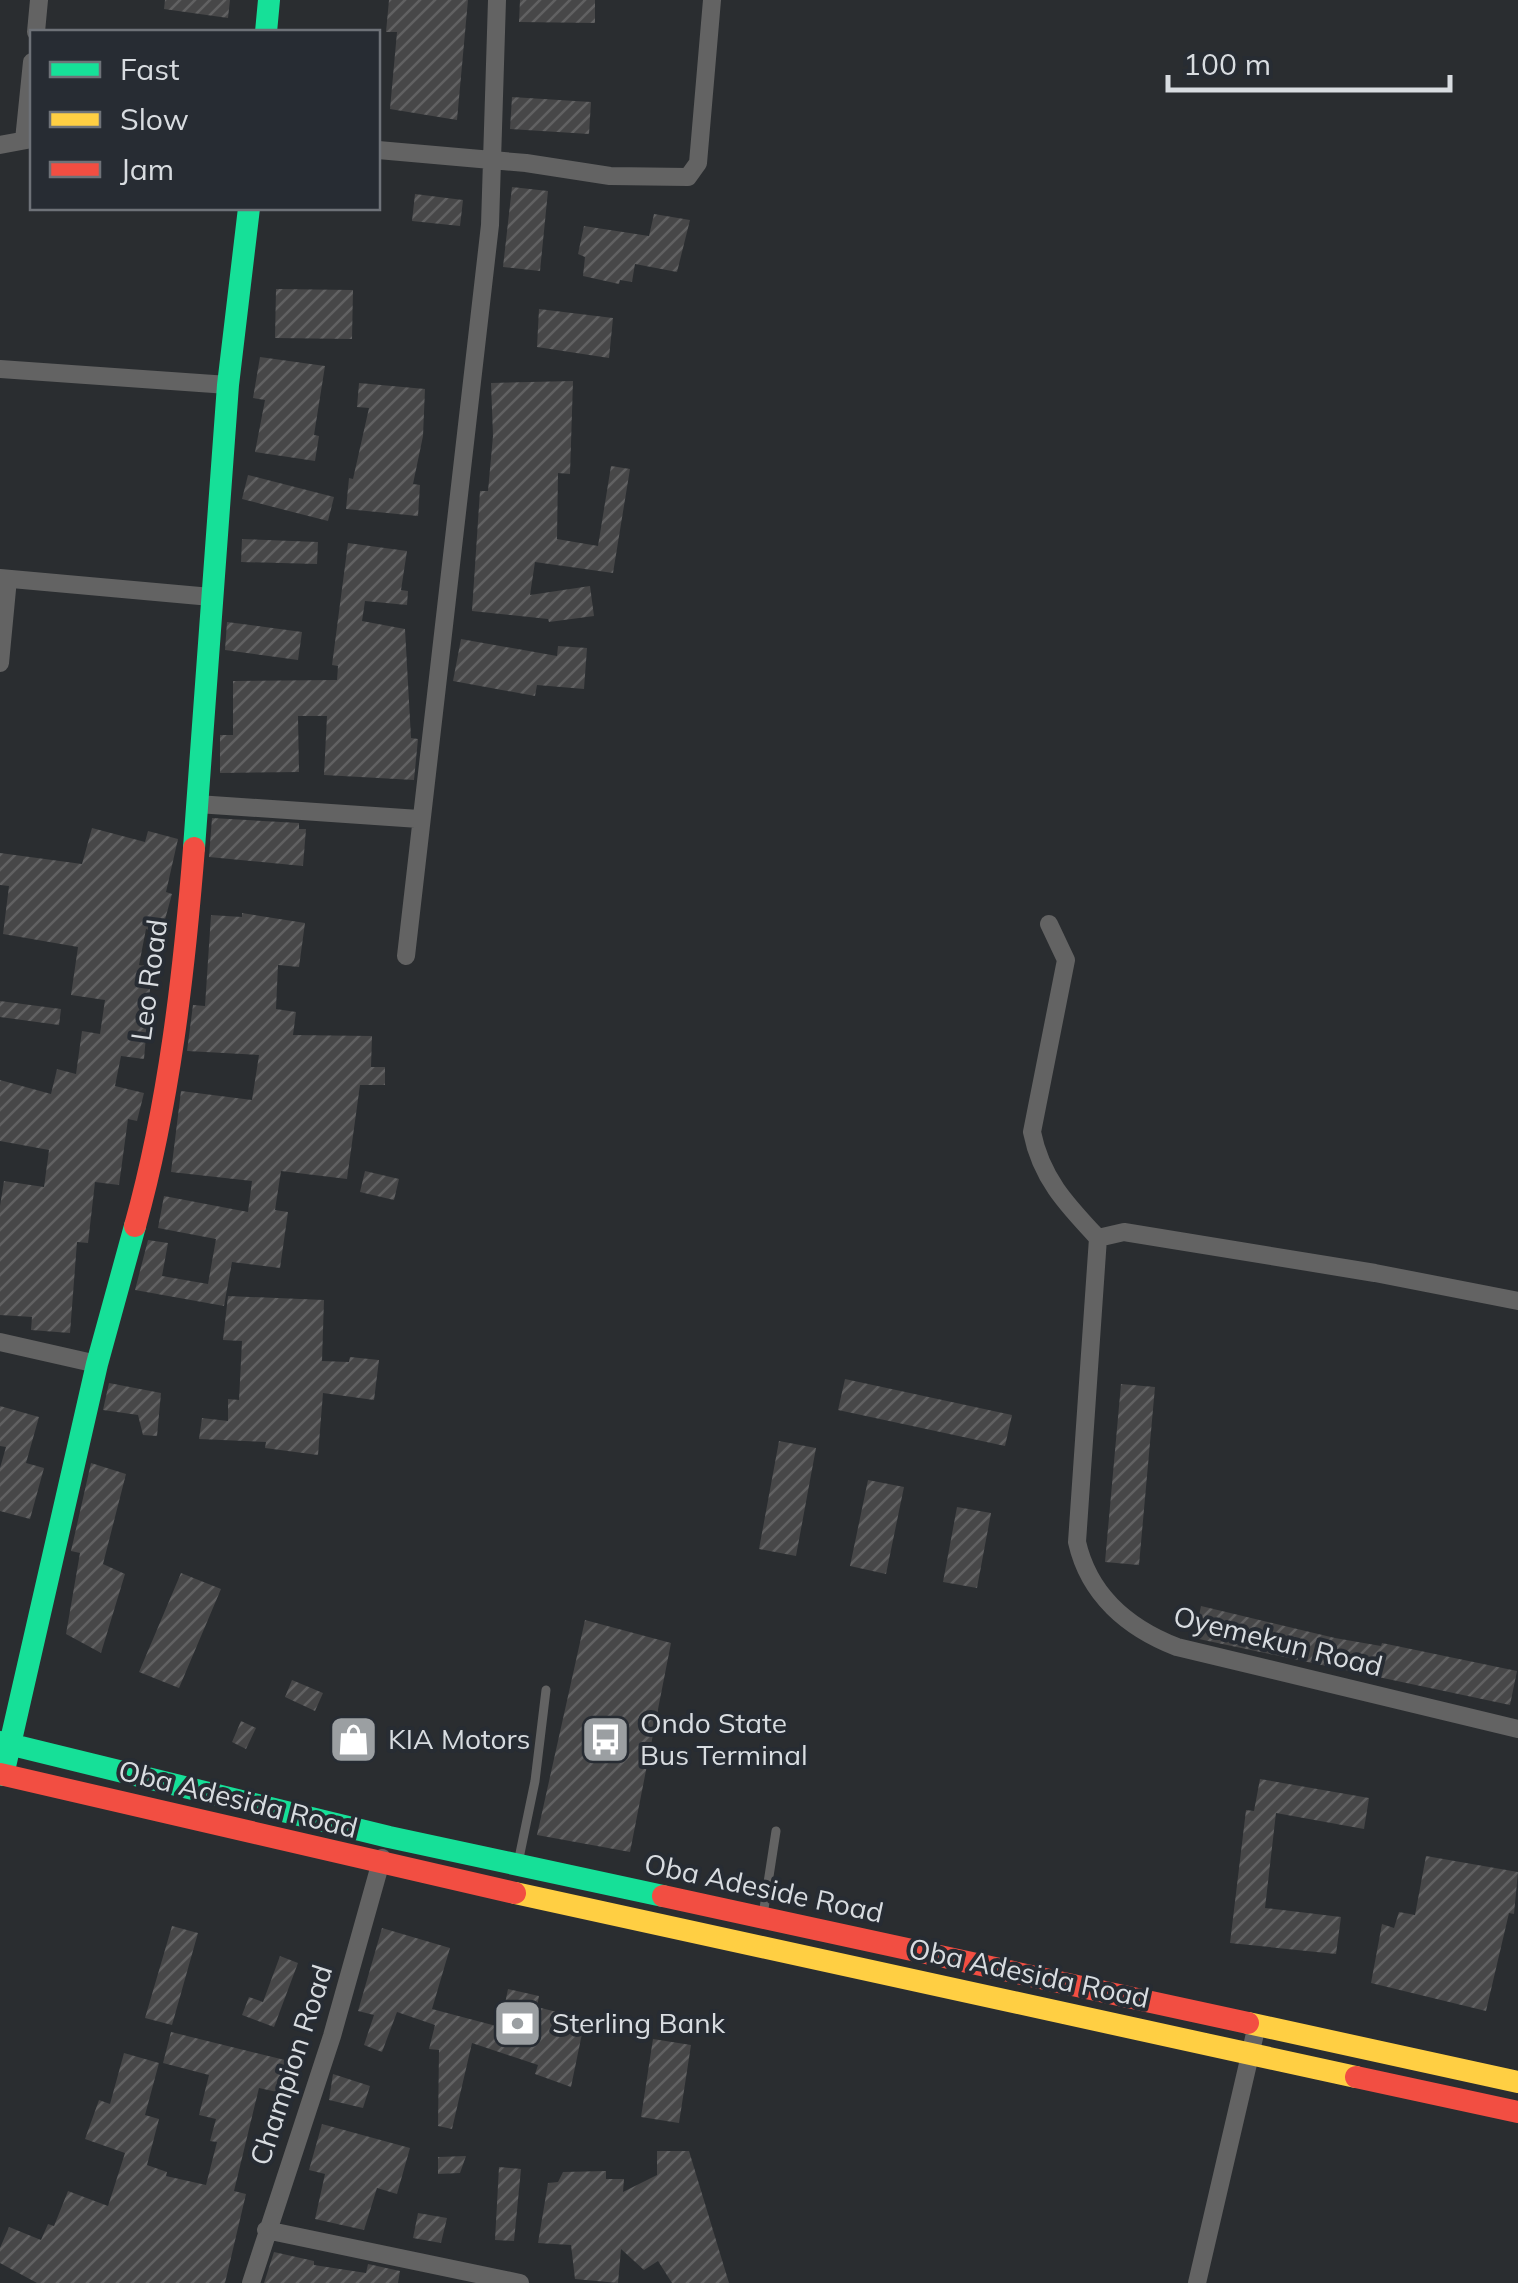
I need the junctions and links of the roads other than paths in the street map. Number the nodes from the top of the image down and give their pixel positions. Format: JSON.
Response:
{"nodes":[{"id":1,"x":40,"y":0,"type":"edge"},
{"id":2,"x":269,"y":0,"type":"edge"},
{"id":3,"x":497,"y":0,"type":"edge"},
{"id":4,"x":712,"y":0,"type":"edge"},
{"id":5,"x":36,"y":30,"type":"edge"},
{"id":6,"x":266,"y":30,"type":"edge"},
{"id":7,"x":30,"y":100,"type":"edge"},
{"id":8,"x":28,"y":139,"type":"edge"},
{"id":9,"x":0,"y":145,"type":"edge"},
{"id":10,"x":380,"y":150,"type":"edge"},
{"id":11,"x":492,"y":161,"type":"junction"},
{"id":12,"x":249,"y":210,"type":"edge"},
{"id":13,"x":0,"y":369,"type":"edge"},
{"id":14,"x":228,"y":385,"type":"junction"},
{"id":15,"x":4,"y":578,"type":"edge"},
{"id":16,"x":211,"y":597,"type":"junction"},
{"id":17,"x":0,"y":662,"type":"edge"},
{"id":18,"x":197,"y":804,"type":"junction"},
{"id":19,"x":419,"y":818,"type":"junction"},
{"id":20,"x":1049,"y":924,"type":"dead end"},
{"id":21,"x":406,"y":956,"type":"dead end"},
{"id":22,"x":1098,"y":1238,"type":"junction"},
{"id":23,"x":1518,"y":1302,"type":"edge"},
{"id":24,"x":0,"y":1342,"type":"edge"},
{"id":25,"x":97,"y":1364,"type":"junction"},
{"id":26,"x":546,"y":1690,"type":"dead end"},
{"id":27,"x":1518,"y":1729,"type":"edge"},
{"id":28,"x":5,"y":1743,"type":"edge"},
{"id":29,"x":1,"y":1774,"type":"edge"},
{"id":30,"x":776,"y":1831,"type":"dead end"},
{"id":31,"x":389,"y":1837,"type":"junction"},
{"id":32,"x":380,"y":1864,"type":"junction"},
{"id":33,"x":517,"y":1866,"type":"junction"},
{"id":34,"x":762,"y":1918,"type":"junction"},
{"id":35,"x":1257,"y":2025,"type":"junction"},
{"id":36,"x":1250,"y":2052,"type":"junction"},
{"id":37,"x":1518,"y":2082,"type":"edge"},
{"id":38,"x":1518,"y":2112,"type":"edge"},
{"id":39,"x":266,"y":2230,"type":"junction"},
{"id":40,"x":251,"y":2283,"type":"edge"},
{"id":41,"x":520,"y":2283,"type":"edge"},
{"id":42,"x":1197,"y":2283,"type":"edge"}],
"edges":[{"from":1,"to":5,"type":"street"},
{"from":2,"to":6,"type":"main road"},
{"from":3,"to":11,"type":"street"},
{"from":4,"to":11,"type":"street"},
{"from":7,"to":8,"type":"street"},
{"from":8,"to":9,"type":"street"},
{"from":10,"to":11,"type":"street"},
{"from":11,"to":19,"type":"street"},
{"from":12,"to":14,"type":"main road","name":"Leo Road"},
{"from":13,"to":14,"type":"street"},
{"from":14,"to":16,"type":"main road","name":"Leo Road"},
{"from":15,"to":16,"type":"street"},
{"from":15,"to":17,"type":"street"},
{"from":16,"to":18,"type":"main road","name":"Leo Road"},
{"from":18,"to":19,"type":"street"},
{"from":18,"to":25,"type":"main road","name":"Leo Road"},
{"from":19,"to":21,"type":"street"},
{"from":20,"to":22,"type":"street"},
{"from":22,"to":23,"type":"street"},
{"from":22,"to":27,"type":"street","name":"Oyemekun Road"},
{"from":24,"to":25,"type":"street"},
{"from":25,"to":28,"type":"main road","name":"Leo Road"},
{"from":26,"to":33,"type":"lane"},
{"from":28,"to":29,"type":"main road","name":"Leo Road"},
{"from":28,"to":31,"type":"main road","name":"Oba Adeside Road"},
{"from":29,"to":32,"type":"main road","name":"Oba Adesida Road"},
{"from":30,"to":34,"type":"lane"},
{"from":31,"to":32,"type":"street","name":"Champion Road"},
{"from":31,"to":33,"type":"main road","name":"Oba Adeside Road"},
{"from":32,"to":36,"type":"main road","name":"Oba Adesida Road"},
{"from":32,"to":39,"type":"street","name":"Champion Road"},
{"from":33,"to":34,"type":"main road","name":"Oba Adeside Road"},
{"from":34,"to":35,"type":"main road","name":"Oba Adeside Road"},
{"from":35,"to":36,"type":"street"},
{"from":35,"to":37,"type":"main road","name":"Oba Adeside Road"},
{"from":36,"to":38,"type":"main road","name":"Oba Adesida Road"},
{"from":36,"to":42,"type":"street"},
{"from":39,"to":40,"type":"street","name":"Champion Road"},
{"from":39,"to":41,"type":"street"}]}
